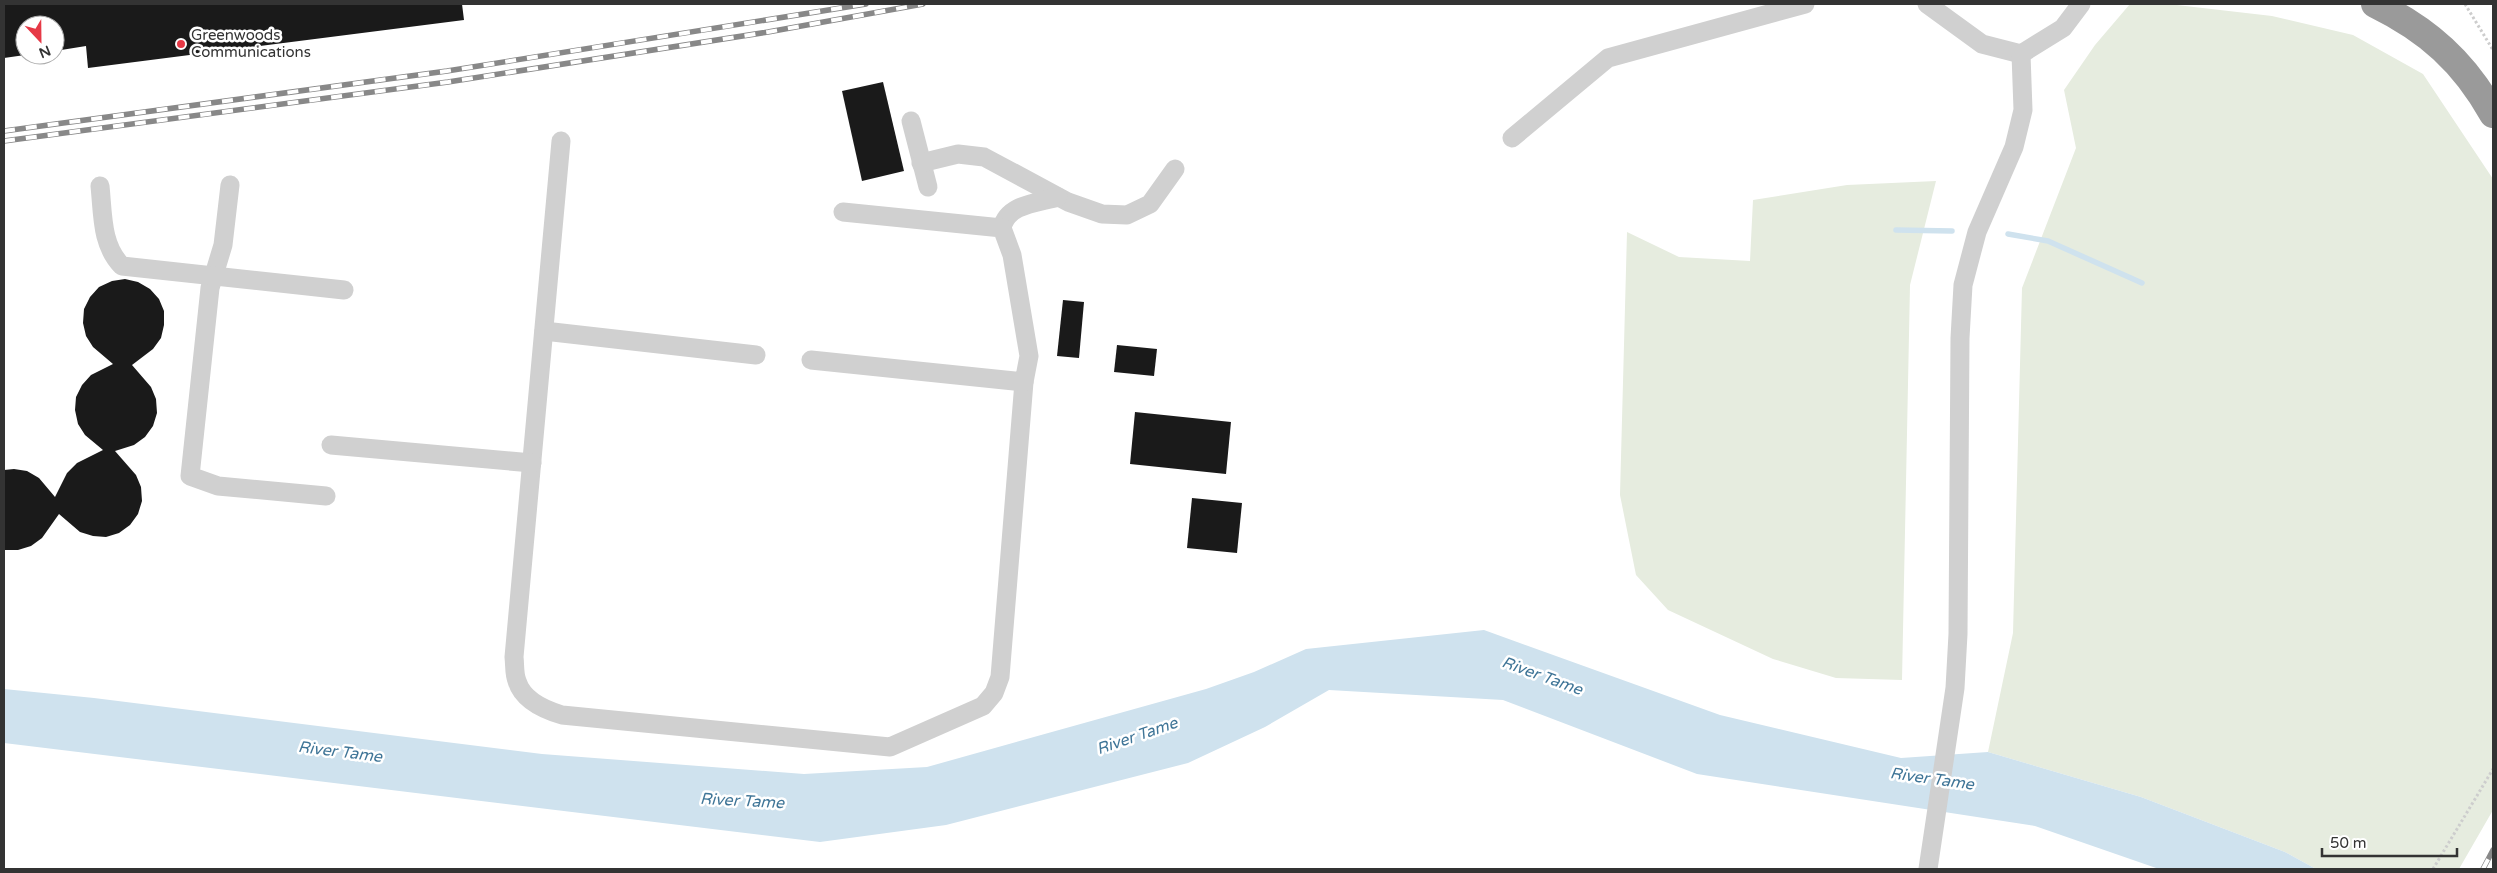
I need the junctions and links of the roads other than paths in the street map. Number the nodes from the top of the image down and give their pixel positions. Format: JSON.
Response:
{"nodes":[{"id":1,"x":1804,"y":4,"type":"edge"},
{"id":2,"x":1928,"y":4,"type":"edge"},
{"id":3,"x":2066,"y":4,"type":"edge"},
{"id":4,"x":2081,"y":4,"type":"edge"},
{"id":5,"x":2375,"y":4,"type":"edge"},
{"id":6,"x":2063,"y":28,"type":"junction"},
{"id":7,"x":2021,"y":54,"type":"junction"},
{"id":8,"x":2493,"y":114,"type":"edge"},
{"id":9,"x":911,"y":122,"type":"dead end"},
{"id":10,"x":1512,"y":138,"type":"dead end"},
{"id":11,"x":561,"y":141,"type":"dead end"},
{"id":12,"x":921,"y":163,"type":"junction"},
{"id":13,"x":1175,"y":169,"type":"dead end"},
{"id":14,"x":230,"y":185,"type":"dead end"},
{"id":15,"x":100,"y":186,"type":"dead end"},
{"id":16,"x":928,"y":187,"type":"dead end"},
{"id":17,"x":1058,"y":197,"type":"junction"},
{"id":18,"x":843,"y":212,"type":"dead end"},
{"id":19,"x":1002,"y":228,"type":"junction"},
{"id":20,"x":213,"y":277,"type":"junction"},
{"id":21,"x":344,"y":290,"type":"dead end"},
{"id":22,"x":544,"y":331,"type":"junction"},
{"id":23,"x":756,"y":355,"type":"dead end"},
{"id":24,"x":811,"y":360,"type":"dead end"},
{"id":25,"x":1024,"y":382,"type":"junction"},
{"id":26,"x":331,"y":445,"type":"dead end"},
{"id":27,"x":532,"y":463,"type":"junction"},
{"id":28,"x":326,"y":496,"type":"dead end"},
{"id":29,"x":1928,"y":869,"type":"edge"}],
"edges":[{"from":1,"to":10,"type":"lane"},
{"from":2,"to":7,"type":"lane"},
{"from":3,"to":6,"type":"lane"},
{"from":4,"to":6,"type":"lane"},
{"from":5,"to":8,"type":"highway"},
{"from":6,"to":7,"type":"lane"},
{"from":7,"to":29,"type":"lane"},
{"from":9,"to":12,"type":"lane"},
{"from":11,"to":22,"type":"lane"},
{"from":12,"to":16,"type":"lane"},
{"from":12,"to":17,"type":"lane"},
{"from":13,"to":17,"type":"lane"},
{"from":14,"to":20,"type":"lane"},
{"from":15,"to":20,"type":"lane"},
{"from":17,"to":19,"type":"lane"},
{"from":18,"to":19,"type":"lane"},
{"from":19,"to":25,"type":"lane"},
{"from":20,"to":21,"type":"lane"},
{"from":20,"to":28,"type":"lane"},
{"from":22,"to":23,"type":"lane"},
{"from":22,"to":27,"type":"lane"},
{"from":24,"to":25,"type":"lane"},
{"from":25,"to":27,"type":"lane"},
{"from":26,"to":27,"type":"lane"}]}
